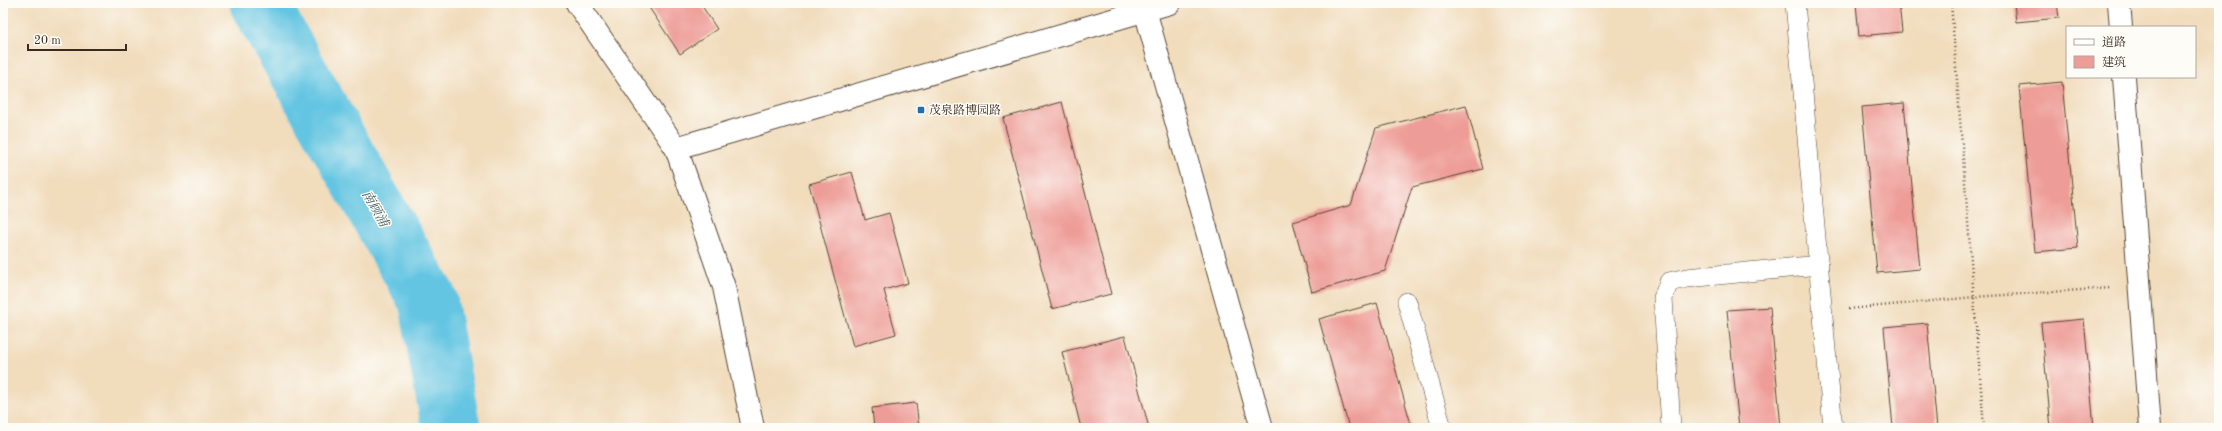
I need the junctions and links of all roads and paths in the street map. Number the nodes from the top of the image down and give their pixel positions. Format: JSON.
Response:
{"nodes":[{"id":1,"x":577,"y":3,"type":"edge"},
{"id":2,"x":1170,"y":3,"type":"edge"},
{"id":3,"x":1795,"y":3,"type":"edge"},
{"id":4,"x":1951,"y":3,"type":"edge"},
{"id":5,"x":2119,"y":3,"type":"edge"},
{"id":6,"x":1144,"y":7,"type":"edge"},
{"id":7,"x":2121,"y":26,"type":"edge"},
{"id":8,"x":2124,"y":78,"type":"edge"},
{"id":9,"x":676,"y":148,"type":"junction"},
{"id":10,"x":1819,"y":265,"type":"junction"},
{"id":11,"x":2140,"y":286,"type":"junction"},
{"id":12,"x":1974,"y":297,"type":"junction"},
{"id":13,"x":1407,"y":302,"type":"dead end"},
{"id":14,"x":1823,"y":312,"type":"junction"},
{"id":15,"x":753,"y":428,"type":"edge"},
{"id":16,"x":1262,"y":428,"type":"edge"},
{"id":17,"x":1442,"y":428,"type":"edge"},
{"id":18,"x":1671,"y":428,"type":"edge"},
{"id":19,"x":1833,"y":428,"type":"edge"},
{"id":20,"x":1984,"y":428,"type":"edge"},
{"id":21,"x":2150,"y":428,"type":"edge"}],
"edges":[{"from":1,"to":9,"type":"street"},
{"from":2,"to":6,"type":"street"},
{"from":3,"to":10,"type":"lane"},
{"from":4,"to":12,"type":"path"},
{"from":5,"to":7,"type":"street"},
{"from":6,"to":9,"type":"street"},
{"from":6,"to":16,"type":"street"},
{"from":8,"to":11,"type":"street"},
{"from":9,"to":15,"type":"street"},
{"from":10,"to":14,"type":"lane"},
{"from":10,"to":18,"type":"lane"},
{"from":11,"to":12,"type":"path"},
{"from":11,"to":21,"type":"street"},
{"from":12,"to":14,"type":"path"},
{"from":12,"to":20,"type":"path"},
{"from":13,"to":17,"type":"lane"},
{"from":14,"to":19,"type":"lane"}]}
